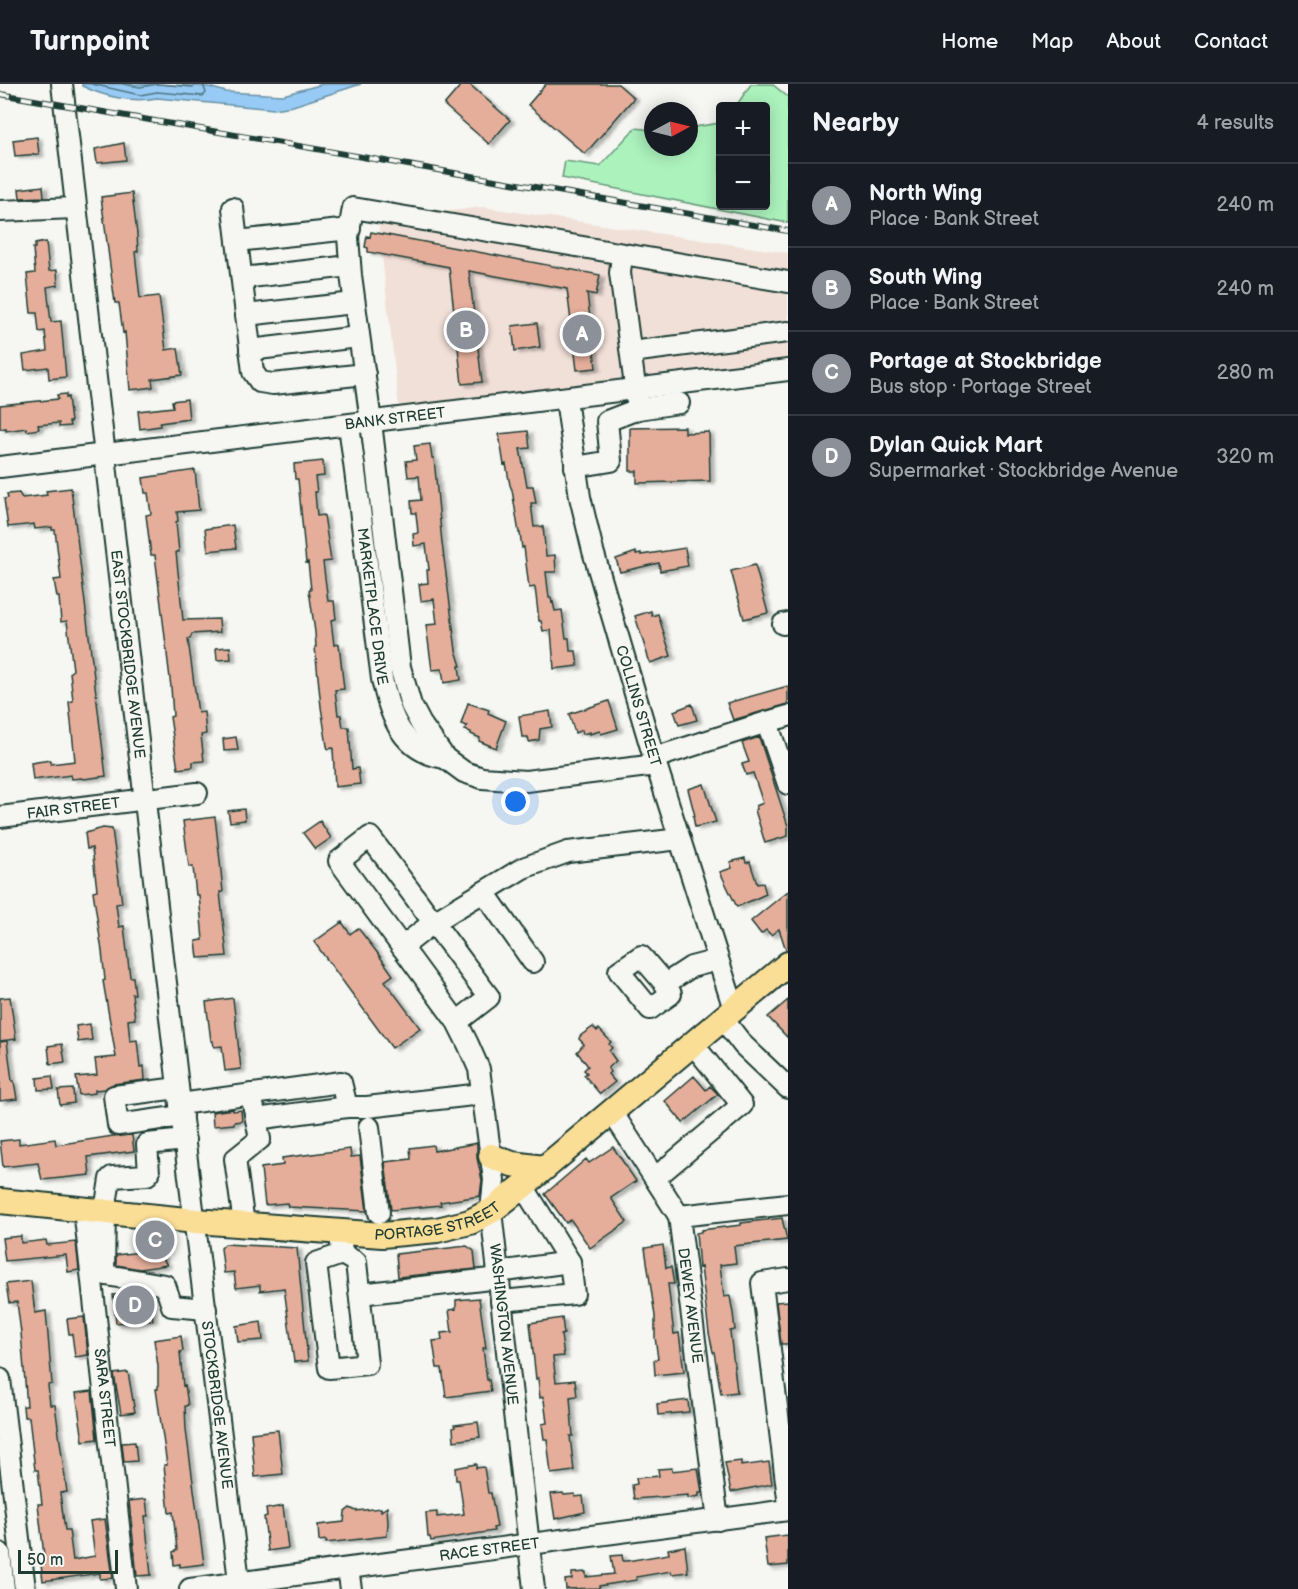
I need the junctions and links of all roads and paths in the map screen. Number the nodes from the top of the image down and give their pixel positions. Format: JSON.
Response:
{"nodes":[{"id":1,"x":62,"y":86,"type":"edge"},
{"id":2,"x":75,"y":208,"type":"junction"},
{"id":3,"x":233,"y":208,"type":"dead end"},
{"id":4,"x":0,"y":211,"type":"edge"},
{"id":5,"x":350,"y":229,"type":"junction"},
{"id":6,"x":237,"y":241,"type":"junction"},
{"id":7,"x":622,"y":254,"type":"junction"},
{"id":8,"x":350,"y":266,"type":"junction"},
{"id":9,"x":242,"y":278,"type":"junction"},
{"id":10,"x":788,"y":282,"type":"edge"},
{"id":11,"x":354,"y":303,"type":"junction"},
{"id":12,"x":246,"y":315,"type":"junction"},
{"id":13,"x":788,"y":332,"type":"edge"},
{"id":14,"x":358,"y":338,"type":"junction"},
{"id":15,"x":250,"y":350,"type":"junction"},
{"id":16,"x":631,"y":352,"type":"junction"},
{"id":17,"x":788,"y":370,"type":"edge"},
{"id":18,"x":365,"y":374,"type":"junction"},
{"id":19,"x":636,"y":389,"type":"junction"},
{"id":20,"x":566,"y":399,"type":"junction"},
{"id":21,"x":679,"y":404,"type":"dead end"},
{"id":22,"x":638,"y":409,"type":"junction"},
{"id":23,"x":371,"y":422,"type":"junction"},
{"id":24,"x":350,"y":425,"type":"junction"},
{"id":25,"x":105,"y":456,"type":"junction"},
{"id":26,"x":575,"y":467,"type":"junction"},
{"id":27,"x":0,"y":468,"type":"edge"},
{"id":28,"x":788,"y":716,"type":"edge"},
{"id":29,"x":767,"y":722,"type":"junction"},
{"id":30,"x":445,"y":758,"type":"junction"},
{"id":31,"x":655,"y":761,"type":"junction"},
{"id":32,"x":788,"y":784,"type":"edge"},
{"id":33,"x":197,"y":794,"type":"dead end"},
{"id":34,"x":145,"y":800,"type":"junction"},
{"id":35,"x":0,"y":817,"type":"edge"},
{"id":36,"x":680,"y":839,"type":"junction"},
{"id":37,"x":484,"y":892,"type":"junction"},
{"id":38,"x":434,"y":922,"type":"junction"},
{"id":39,"x":402,"y":947,"type":"junction"},
{"id":40,"x":718,"y":960,"type":"junction"},
{"id":41,"x":533,"y":962,"type":"dead end"},
{"id":42,"x":788,"y":964,"type":"edge"},
{"id":43,"x":665,"y":984,"type":"dead end"},
{"id":44,"x":728,"y":1014,"type":"junction"},
{"id":45,"x":459,"y":1025,"type":"junction"},
{"id":46,"x":693,"y":1044,"type":"junction"},
{"id":47,"x":787,"y":1088,"type":"edge"},
{"id":48,"x":251,"y":1094,"type":"junction"},
{"id":49,"x":482,"y":1094,"type":"junction"},
{"id":50,"x":180,"y":1103,"type":"junction"},
{"id":51,"x":347,"y":1107,"type":"junction"},
{"id":52,"x":612,"y":1112,"type":"junction"},
{"id":53,"x":256,"y":1119,"type":"junction"},
{"id":54,"x":369,"y":1128,"type":"dead end"},
{"id":55,"x":185,"y":1140,"type":"junction"},
{"id":56,"x":491,"y":1156,"type":"junction"},
{"id":57,"x":544,"y":1168,"type":"junction"},
{"id":58,"x":655,"y":1178,"type":"junction"},
{"id":59,"x":523,"y":1186,"type":"junction"},
{"id":60,"x":0,"y":1200,"type":"edge"},
{"id":61,"x":788,"y":1204,"type":"edge"},
{"id":62,"x":94,"y":1210,"type":"junction"},
{"id":63,"x":491,"y":1211,"type":"junction"},
{"id":64,"x":379,"y":1214,"type":"dead end"},
{"id":65,"x":680,"y":1216,"type":"junction"},
{"id":66,"x":196,"y":1221,"type":"junction"},
{"id":67,"x":244,"y":1224,"type":"junction"},
{"id":68,"x":341,"y":1243,"type":"junction"},
{"id":69,"x":570,"y":1262,"type":"junction"},
{"id":70,"x":498,"y":1275,"type":"junction"},
{"id":71,"x":788,"y":1279,"type":"edge"},
{"id":72,"x":360,"y":1294,"type":"junction"},
{"id":73,"x":501,"y":1301,"type":"junction"},
{"id":74,"x":206,"y":1309,"type":"junction"},
{"id":75,"x":0,"y":1379,"type":"edge"},
{"id":76,"x":2,"y":1407,"type":"edge"},
{"id":77,"x":788,"y":1498,"type":"edge"},
{"id":78,"x":788,"y":1510,"type":"edge"},
{"id":79,"x":718,"y":1520,"type":"junction"},
{"id":80,"x":529,"y":1545,"type":"junction"},
{"id":81,"x":0,"y":1553,"type":"edge"},
{"id":82,"x":348,"y":1569,"type":"junction"},
{"id":83,"x":239,"y":1586,"type":"edge"},
{"id":84,"x":4,"y":1589,"type":"edge"},
{"id":85,"x":24,"y":1589,"type":"edge"},
{"id":86,"x":126,"y":1589,"type":"edge"},
{"id":87,"x":190,"y":1589,"type":"edge"},
{"id":88,"x":351,"y":1589,"type":"edge"},
{"id":89,"x":534,"y":1589,"type":"edge"}],
"edges":[{"from":1,"to":2,"type":"street","name":"EAST STOCKBRIDGE AVENUE"},
{"from":2,"to":4,"type":"street"},
{"from":2,"to":25,"type":"street","name":"EAST STOCKBRIDGE AVENUE"},
{"from":3,"to":6,"type":"street"},
{"from":5,"to":6,"type":"street"},
{"from":5,"to":7,"type":"street"},
{"from":5,"to":8,"type":"street","name":"MARKETPLACE DRIVE"},
{"from":6,"to":9,"type":"street"},
{"from":7,"to":10,"type":"street"},
{"from":7,"to":16,"type":"street"},
{"from":8,"to":9,"type":"street"},
{"from":8,"to":11,"type":"street","name":"MARKETPLACE DRIVE"},
{"from":9,"to":12,"type":"street"},
{"from":11,"to":12,"type":"street"},
{"from":11,"to":14,"type":"street","name":"MARKETPLACE DRIVE"},
{"from":12,"to":15,"type":"street"},
{"from":13,"to":16,"type":"street"},
{"from":14,"to":15,"type":"street"},
{"from":14,"to":18,"type":"street","name":"MARKETPLACE DRIVE"},
{"from":15,"to":18,"type":"street"},
{"from":16,"to":19,"type":"street"},
{"from":17,"to":19,"type":"street","name":"BANK STREET"},
{"from":18,"to":23,"type":"street","name":"MARKETPLACE DRIVE"},
{"from":19,"to":20,"type":"street","name":"BANK STREET"},
{"from":19,"to":22,"type":"street"},
{"from":20,"to":23,"type":"street","name":"BANK STREET"},
{"from":20,"to":26,"type":"street","name":"COLLINS STREET"},
{"from":21,"to":22,"type":"street"},
{"from":22,"to":26,"type":"street"},
{"from":23,"to":24,"type":"street","name":"BANK STREET"},
{"from":23,"to":30,"type":"street","name":"MARKETPLACE DRIVE"},
{"from":24,"to":25,"type":"street","name":"BANK STREET"},
{"from":24,"to":30,"type":"street","name":"MARKETPLACE DRIVE"},
{"from":25,"to":27,"type":"street","name":"BANK STREET"},
{"from":25,"to":34,"type":"street","name":"EAST STOCKBRIDGE AVENUE"},
{"from":26,"to":31,"type":"street","name":"COLLINS STREET"},
{"from":28,"to":29,"type":"street","name":"MARKETPLACE DRIVE"},
{"from":29,"to":31,"type":"street","name":"MARKETPLACE DRIVE"},
{"from":29,"to":32,"type":"street"},
{"from":30,"to":31,"type":"street","name":"MARKETPLACE DRIVE"},
{"from":31,"to":36,"type":"street","name":"COLLINS STREET"},
{"from":33,"to":34,"type":"street","name":"FAIR STREET"},
{"from":34,"to":35,"type":"street","name":"FAIR STREET"},
{"from":34,"to":50,"type":"street","name":"EAST STOCKBRIDGE AVENUE"},
{"from":36,"to":37,"type":"street"},
{"from":36,"to":40,"type":"street","name":"COLLINS STREET"},
{"from":37,"to":38,"type":"street"},
{"from":37,"to":41,"type":"street"},
{"from":38,"to":39,"type":"street"},
{"from":38,"to":39,"type":"street","name":"WASHINGTON AVENUE"},
{"from":38,"to":45,"type":"street"},
{"from":39,"to":45,"type":"street","name":"WASHINGTON AVENUE"},
{"from":40,"to":43,"type":"street"},
{"from":40,"to":44,"type":"street","name":"COLLINS STREET"},
{"from":42,"to":44,"type":"main road","name":"PORTAGE STREET"},
{"from":44,"to":46,"type":"main road","name":"PORTAGE STREET"},
{"from":44,"to":47,"type":"street","name":"COLLINS STREET"},
{"from":45,"to":49,"type":"street","name":"WASHINGTON AVENUE"},
{"from":46,"to":52,"type":"main road","name":"PORTAGE STREET"},
{"from":46,"to":58,"type":"street"},
{"from":48,"to":50,"type":"street"},
{"from":48,"to":51,"type":"street"},
{"from":48,"to":53,"type":"street"},
{"from":49,"to":51,"type":"street"},
{"from":49,"to":56,"type":"street","name":"WASHINGTON AVENUE"},
{"from":50,"to":55,"type":"street","name":"EAST STOCKBRIDGE AVENUE"},
{"from":51,"to":53,"type":"street"},
{"from":52,"to":57,"type":"main road","name":"PORTAGE STREET"},
{"from":52,"to":58,"type":"street","name":"DEWEY AVENUE"},
{"from":53,"to":67,"type":"street"},
{"from":54,"to":64,"type":"street"},
{"from":55,"to":62,"type":"street"},
{"from":55,"to":66,"type":"street","name":"EAST STOCKBRIDGE AVENUE"},
{"from":56,"to":57,"type":"main road"},
{"from":56,"to":63,"type":"street","name":"WASHINGTON AVENUE"},
{"from":57,"to":59,"type":"main road","name":"PORTAGE STREET"},
{"from":58,"to":65,"type":"street","name":"DEWEY AVENUE"},
{"from":59,"to":63,"type":"main road","name":"PORTAGE STREET"},
{"from":59,"to":69,"type":"street"},
{"from":60,"to":62,"type":"main road","name":"PORTAGE STREET"},
{"from":61,"to":65,"type":"street"},
{"from":62,"to":66,"type":"main road","name":"PORTAGE STREET"},
{"from":62,"to":74,"type":"street"},
{"from":62,"to":86,"type":"street","name":"SARA STREET"},
{"from":63,"to":68,"type":"main road","name":"PORTAGE STREET"},
{"from":63,"to":70,"type":"street","name":"WASHINGTON AVENUE"},
{"from":65,"to":79,"type":"street","name":"DEWEY AVENUE"},
{"from":66,"to":67,"type":"main road","name":"PORTAGE STREET"},
{"from":66,"to":74,"type":"street","name":"STOCKBRIDGE AVENUE"},
{"from":67,"to":68,"type":"main road","name":"PORTAGE STREET"},
{"from":68,"to":72,"type":"street"},
{"from":68,"to":72,"type":"street"},
{"from":69,"to":70,"type":"street"},
{"from":69,"to":73,"type":"street"},
{"from":70,"to":72,"type":"street"},
{"from":70,"to":73,"type":"street","name":"WASHINGTON AVENUE"},
{"from":71,"to":77,"type":"street"},
{"from":73,"to":80,"type":"street","name":"WASHINGTON AVENUE"},
{"from":74,"to":83,"type":"street","name":"STOCKBRIDGE AVENUE"},
{"from":75,"to":76,"type":"street"},
{"from":76,"to":85,"type":"street"},
{"from":78,"to":79,"type":"street","name":"RACE STREET"},
{"from":79,"to":80,"type":"street","name":"RACE STREET"},
{"from":80,"to":82,"type":"street","name":"RACE STREET"},
{"from":80,"to":89,"type":"street","name":"WASHINGTON AVENUE"},
{"from":81,"to":84,"type":"street"},
{"from":82,"to":83,"type":"street","name":"RACE STREET"},
{"from":82,"to":88,"type":"street"},
{"from":83,"to":87,"type":"street","name":"RACE STREET"}]}
